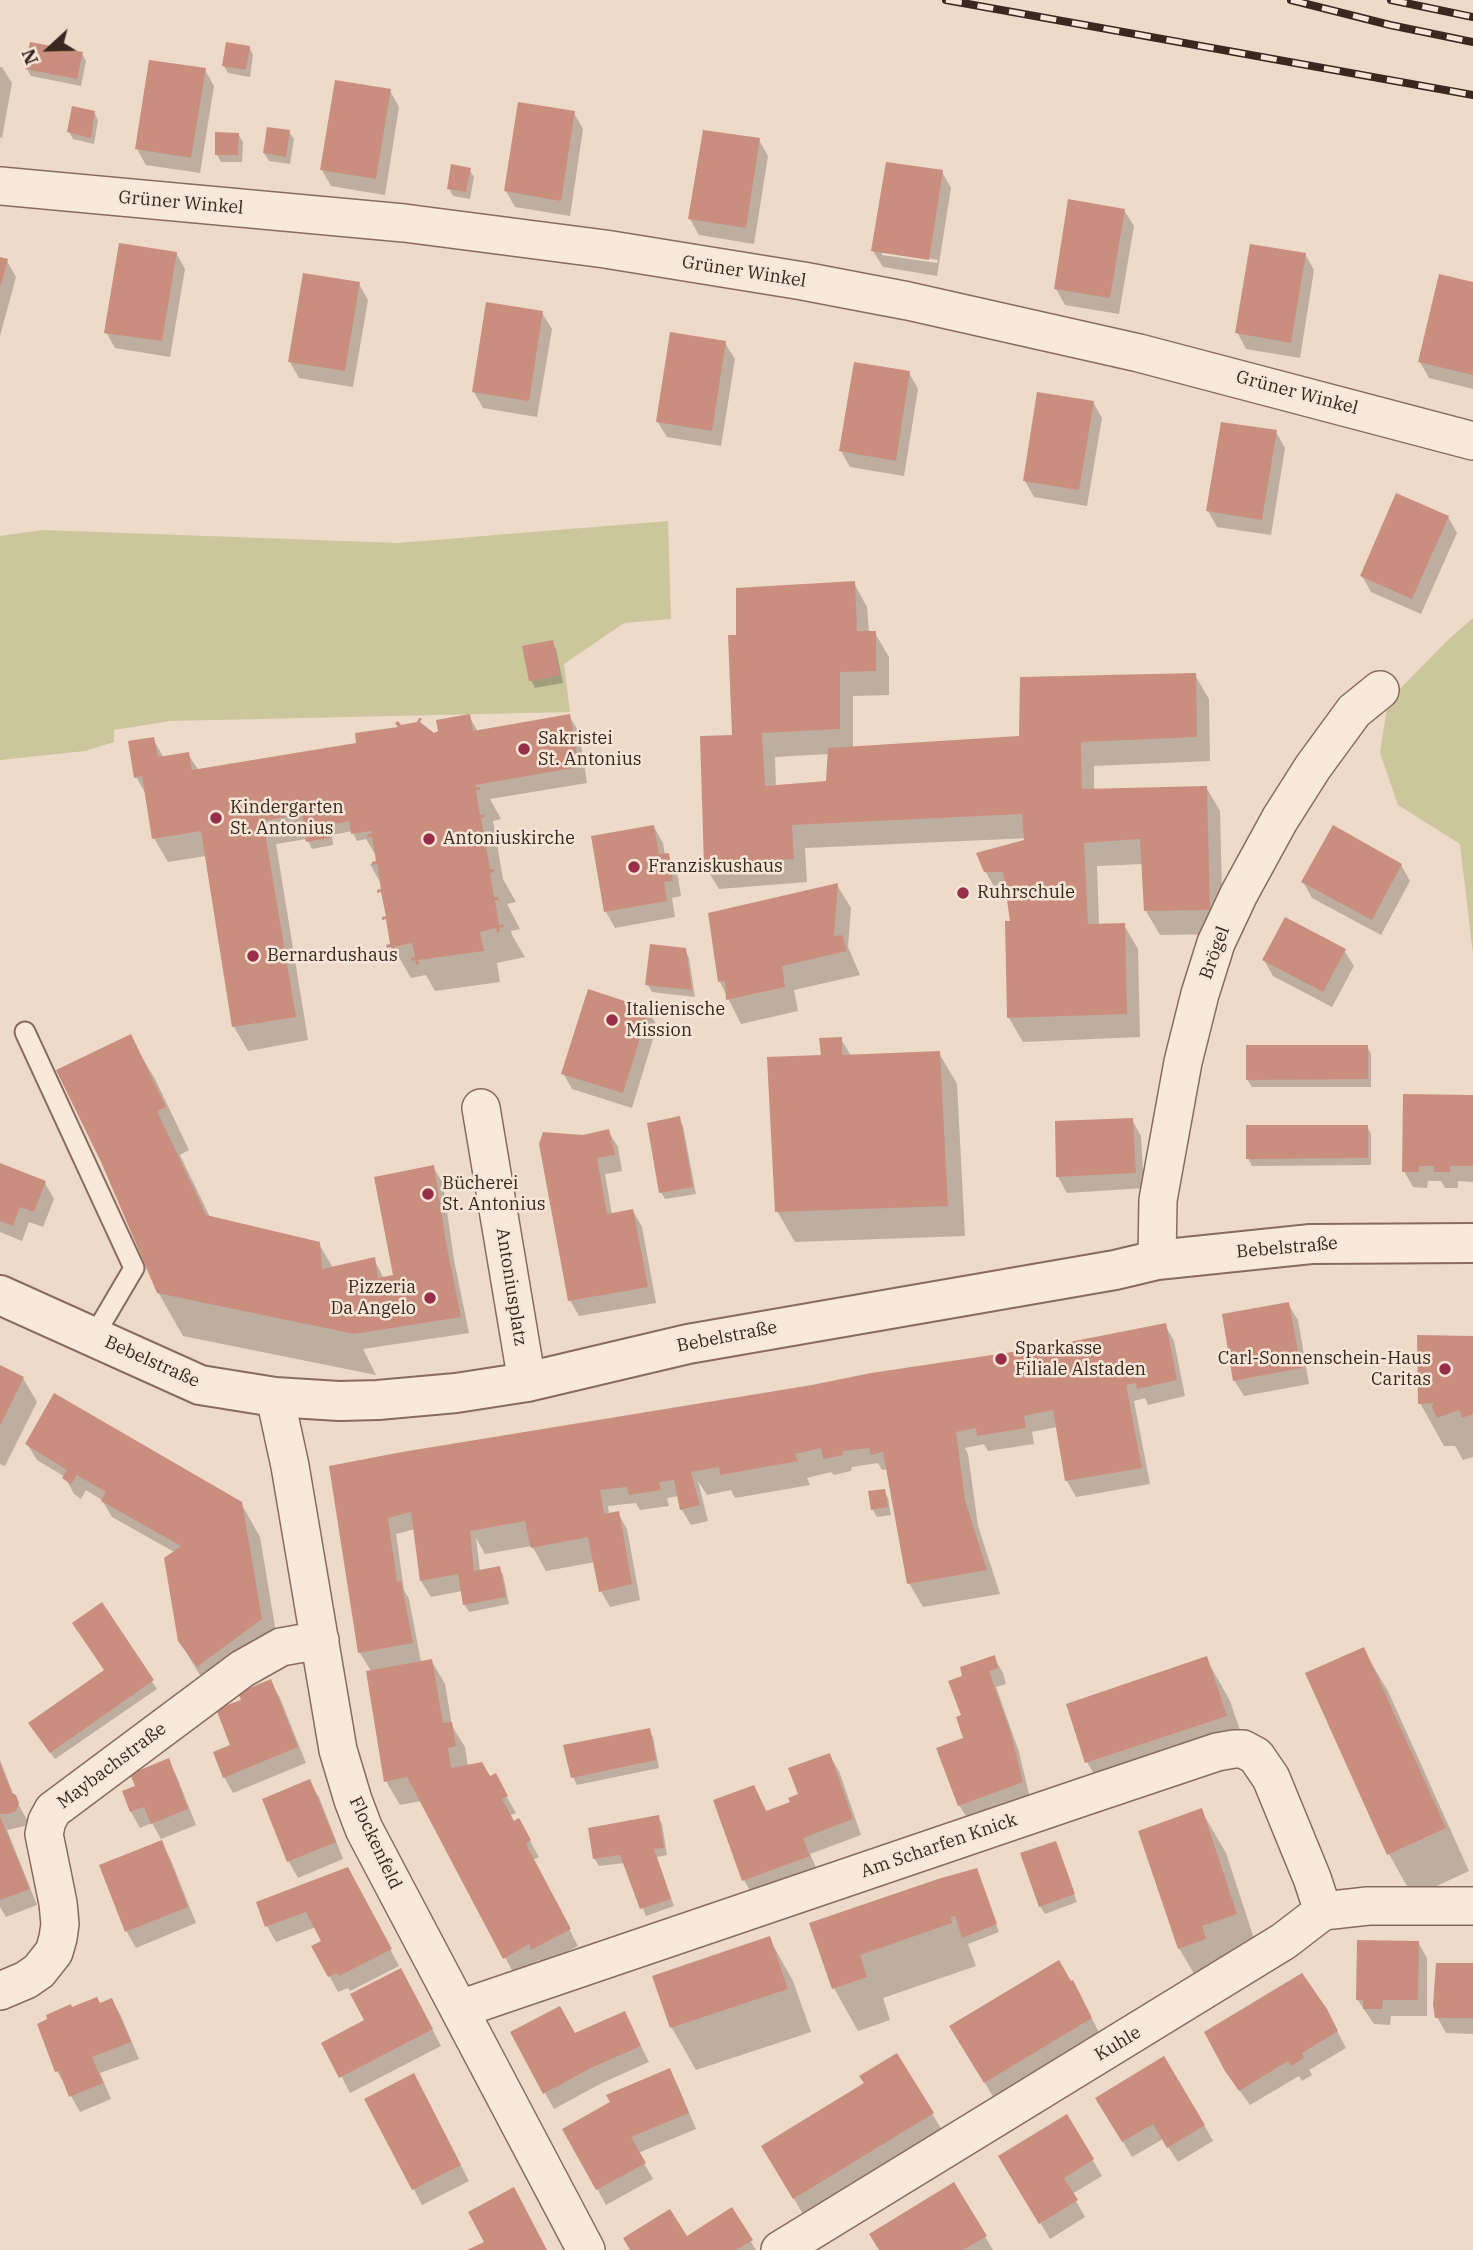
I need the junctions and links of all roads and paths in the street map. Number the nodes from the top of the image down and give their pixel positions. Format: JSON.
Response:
{"nodes":[{"id":1,"x":0,"y":186,"type":"edge"},
{"id":2,"x":1473,"y":441,"type":"edge"},
{"id":3,"x":1380,"y":690,"type":"dead end"},
{"id":4,"x":26,"y":1032,"type":"dead end"},
{"id":5,"x":481,"y":1108,"type":"dead end"},
{"id":6,"x":1473,"y":1243,"type":"edge"},
{"id":7,"x":1157,"y":1260,"type":"junction"},
{"id":8,"x":0,"y":1295,"type":"edge"},
{"id":9,"x":94,"y":1336,"type":"junction"},
{"id":10,"x":527,"y":1382,"type":"junction"},
{"id":11,"x":275,"y":1397,"type":"junction"},
{"id":12,"x":320,"y":1640,"type":"junction"},
{"id":13,"x":1473,"y":1906,"type":"edge"},
{"id":14,"x":1323,"y":1911,"type":"junction"},
{"id":15,"x":0,"y":1991,"type":"edge"},
{"id":16,"x":460,"y":2009,"type":"junction"},
{"id":17,"x":586,"y":2250,"type":"edge"},
{"id":18,"x":780,"y":2250,"type":"edge"}],
"edges":[{"from":1,"to":2,"type":"street","name":"Grüner Winkel"},
{"from":3,"to":7,"type":"street","name":"Brögel"},
{"from":4,"to":9,"type":"lane"},
{"from":5,"to":10,"type":"street","name":"Antoniusplatz"},
{"from":6,"to":7,"type":"street","name":"Bebelstraße"},
{"from":7,"to":10,"type":"street","name":"Bebelstraße"},
{"from":8,"to":9,"type":"street","name":"Bebelstraße"},
{"from":9,"to":11,"type":"street","name":"Bebelstraße"},
{"from":10,"to":11,"type":"street","name":"Bebelstraße"},
{"from":11,"to":12,"type":"street","name":"Flockenfeld"},
{"from":12,"to":15,"type":"street","name":"Maybachstraße"},
{"from":12,"to":16,"type":"street","name":"Flockenfeld"},
{"from":13,"to":14,"type":"street"},
{"from":14,"to":16,"type":"street","name":"Am Scharfen Knick"},
{"from":14,"to":18,"type":"street","name":"Kuhle"},
{"from":16,"to":17,"type":"street","name":"Flockenfeld"}]}
